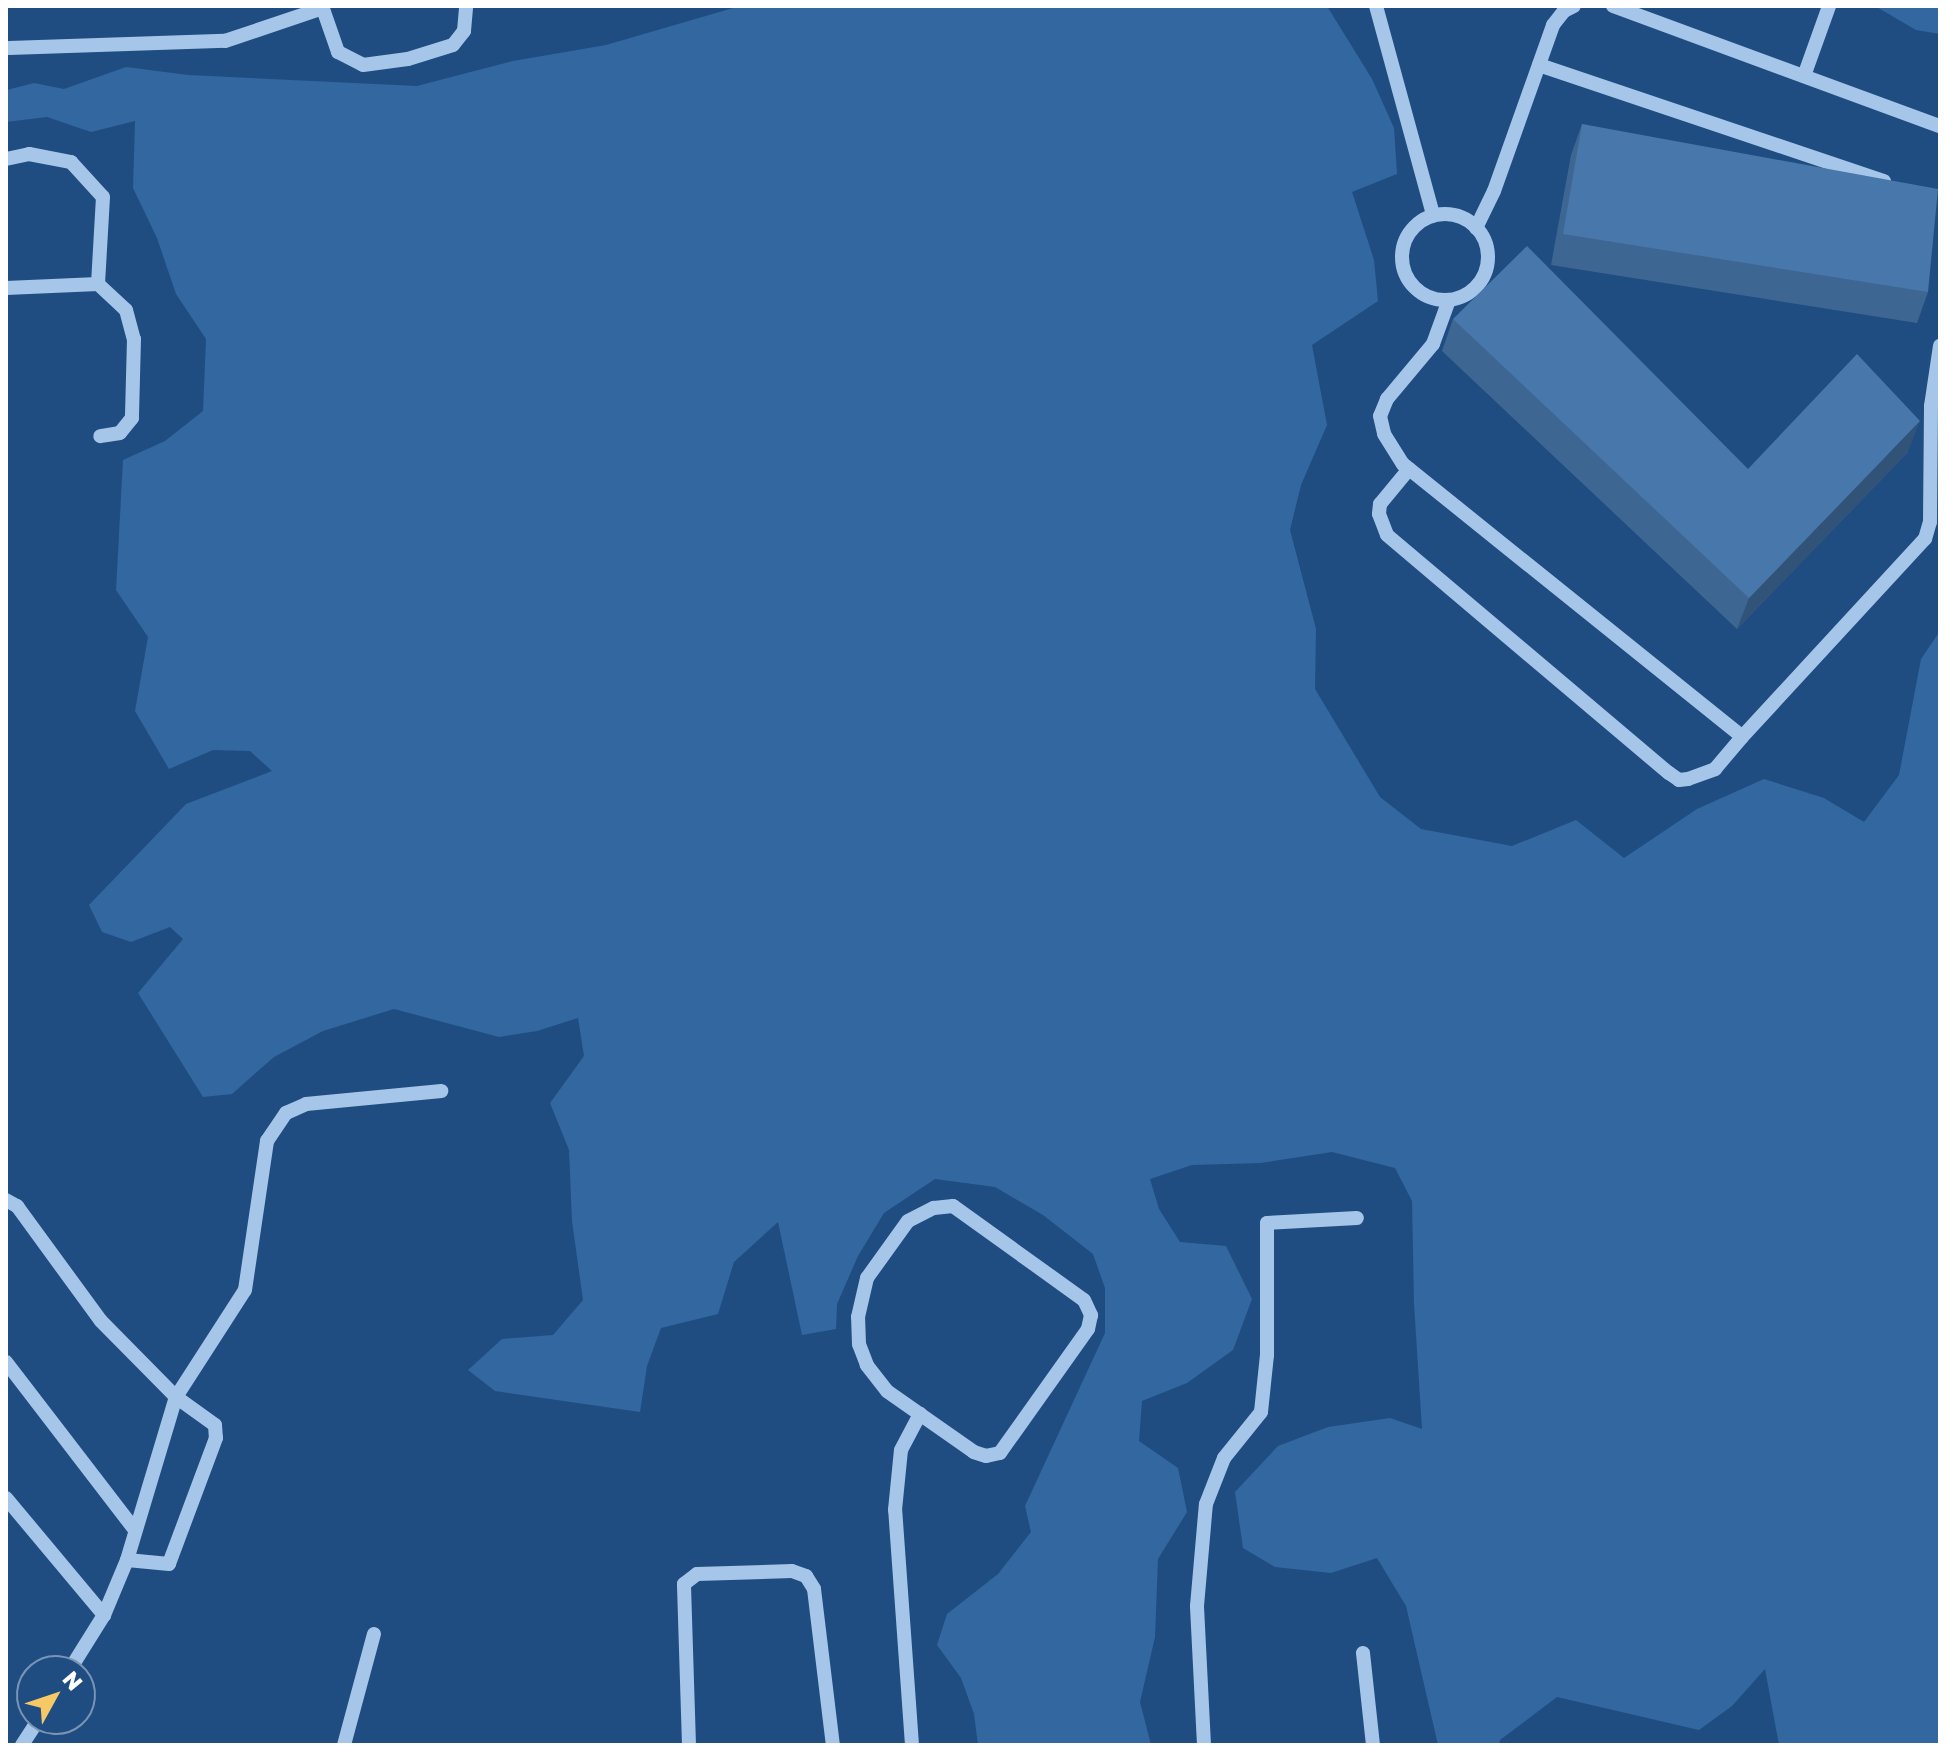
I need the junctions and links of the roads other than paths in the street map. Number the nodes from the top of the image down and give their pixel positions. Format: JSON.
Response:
{"nodes":[{"id":1,"x":466,"y":6,"type":"edge"},
{"id":2,"x":1376,"y":6,"type":"edge"},
{"id":3,"x":1574,"y":6,"type":"edge"},
{"id":4,"x":1613,"y":6,"type":"edge"},
{"id":5,"x":1829,"y":6,"type":"edge"},
{"id":6,"x":322,"y":7,"type":"edge"},
{"id":7,"x":9,"y":48,"type":"dead end"},
{"id":8,"x":1539,"y":65,"type":"junction"},
{"id":9,"x":1804,"y":76,"type":"junction"},
{"id":10,"x":1940,"y":126,"type":"edge"},
{"id":11,"x":6,"y":159,"type":"edge"},
{"id":12,"x":1895,"y":186,"type":"edge"},
{"id":13,"x":1433,"y":215,"type":"junction"},
{"id":14,"x":1476,"y":228,"type":"junction"},
{"id":15,"x":98,"y":284,"type":"junction"},
{"id":16,"x":6,"y":288,"type":"edge"},
{"id":17,"x":1449,"y":300,"type":"junction"},
{"id":18,"x":1940,"y":346,"type":"edge"},
{"id":19,"x":100,"y":436,"type":"dead end"},
{"id":20,"x":1409,"y":469,"type":"junction"},
{"id":21,"x":1742,"y":737,"type":"junction"},
{"id":22,"x":441,"y":1091,"type":"dead end"},
{"id":23,"x":6,"y":1200,"type":"edge"},
{"id":24,"x":1357,"y":1218,"type":"dead end"},
{"id":25,"x":6,"y":1362,"type":"edge"},
{"id":26,"x":176,"y":1397,"type":"junction"},
{"id":27,"x":920,"y":1414,"type":"junction"},
{"id":28,"x":6,"y":1498,"type":"edge"},
{"id":29,"x":134,"y":1529,"type":"junction"},
{"id":30,"x":127,"y":1560,"type":"junction"},
{"id":31,"x":104,"y":1615,"type":"junction"},
{"id":32,"x":374,"y":1634,"type":"dead end"},
{"id":33,"x":1363,"y":1653,"type":"dead end"},
{"id":34,"x":79,"y":1655,"type":"edge"},
{"id":35,"x":344,"y":1745,"type":"edge"},
{"id":36,"x":689,"y":1745,"type":"edge"},
{"id":37,"x":833,"y":1745,"type":"edge"},
{"id":38,"x":912,"y":1745,"type":"edge"},
{"id":39,"x":1204,"y":1745,"type":"edge"},
{"id":40,"x":1373,"y":1745,"type":"edge"}],
"edges":[{"from":1,"to":6,"type":"lane"},
{"from":2,"to":13,"type":"lane"},
{"from":3,"to":8,"type":"lane"},
{"from":4,"to":9,"type":"lane"},
{"from":5,"to":9,"type":"lane"},
{"from":6,"to":7,"type":"lane"},
{"from":8,"to":12,"type":"lane"},
{"from":8,"to":14,"type":"lane"},
{"from":9,"to":10,"type":"lane"},
{"from":11,"to":15,"type":"lane"},
{"from":13,"to":14,"type":"lane"},
{"from":13,"to":17,"type":"lane"},
{"from":14,"to":17,"type":"lane"},
{"from":15,"to":16,"type":"lane"},
{"from":15,"to":19,"type":"lane"},
{"from":17,"to":20,"type":"lane"},
{"from":18,"to":21,"type":"lane"},
{"from":20,"to":21,"type":"lane"},
{"from":20,"to":21,"type":"lane"},
{"from":22,"to":26,"type":"lane"},
{"from":23,"to":26,"type":"lane"},
{"from":24,"to":39,"type":"lane"},
{"from":25,"to":29,"type":"lane"},
{"from":26,"to":29,"type":"lane"},
{"from":26,"to":30,"type":"lane"},
{"from":27,"to":27,"type":"lane"},
{"from":27,"to":38,"type":"lane"},
{"from":28,"to":31,"type":"lane"},
{"from":29,"to":30,"type":"lane"},
{"from":30,"to":31,"type":"lane"},
{"from":31,"to":34,"type":"lane"},
{"from":32,"to":35,"type":"lane"},
{"from":33,"to":40,"type":"lane"},
{"from":36,"to":37,"type":"lane"}]}
